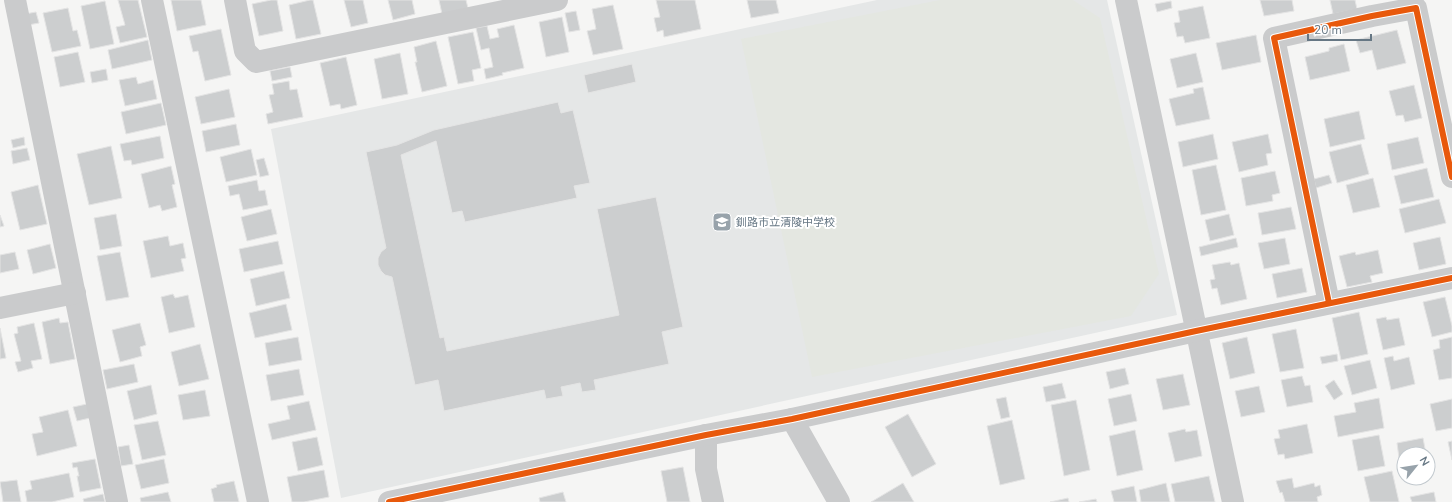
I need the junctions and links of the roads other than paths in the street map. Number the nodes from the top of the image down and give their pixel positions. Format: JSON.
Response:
{"nodes":[{"id":1,"x":15,"y":0,"type":"edge"},
{"id":2,"x":152,"y":0,"type":"edge"},
{"id":3,"x":235,"y":0,"type":"edge"},
{"id":4,"x":557,"y":0,"type":"edge"},
{"id":5,"x":1126,"y":0,"type":"edge"},
{"id":6,"x":1371,"y":8,"type":"edge"},
{"id":7,"x":1452,"y":177,"type":"edge"},
{"id":8,"x":1452,"y":278,"type":"edge"},
{"id":9,"x":75,"y":293,"type":"junction"},
{"id":10,"x":1329,"y":303,"type":"junction"},
{"id":11,"x":0,"y":308,"type":"edge"},
{"id":12,"x":1196,"y":331,"type":"junction"},
{"id":13,"x":792,"y":419,"type":"junction"},
{"id":14,"x":706,"y":435,"type":"junction"},
{"id":15,"x":118,"y":502,"type":"edge"},
{"id":16,"x":258,"y":502,"type":"edge"},
{"id":17,"x":389,"y":502,"type":"edge"},
{"id":18,"x":713,"y":502,"type":"edge"},
{"id":19,"x":839,"y":502,"type":"edge"},
{"id":20,"x":1233,"y":502,"type":"edge"}],
"edges":[{"from":1,"to":9,"type":"street"},
{"from":2,"to":16,"type":"street"},
{"from":3,"to":4,"type":"street"},
{"from":5,"to":12,"type":"street"},
{"from":6,"to":7,"type":"street"},
{"from":6,"to":10,"type":"street"},
{"from":8,"to":10,"type":"street"},
{"from":9,"to":11,"type":"street"},
{"from":9,"to":15,"type":"street"},
{"from":10,"to":12,"type":"street"},
{"from":12,"to":13,"type":"street"},
{"from":12,"to":20,"type":"street"},
{"from":13,"to":14,"type":"street"},
{"from":13,"to":19,"type":"street"},
{"from":14,"to":17,"type":"street"},
{"from":14,"to":18,"type":"street"}]}
